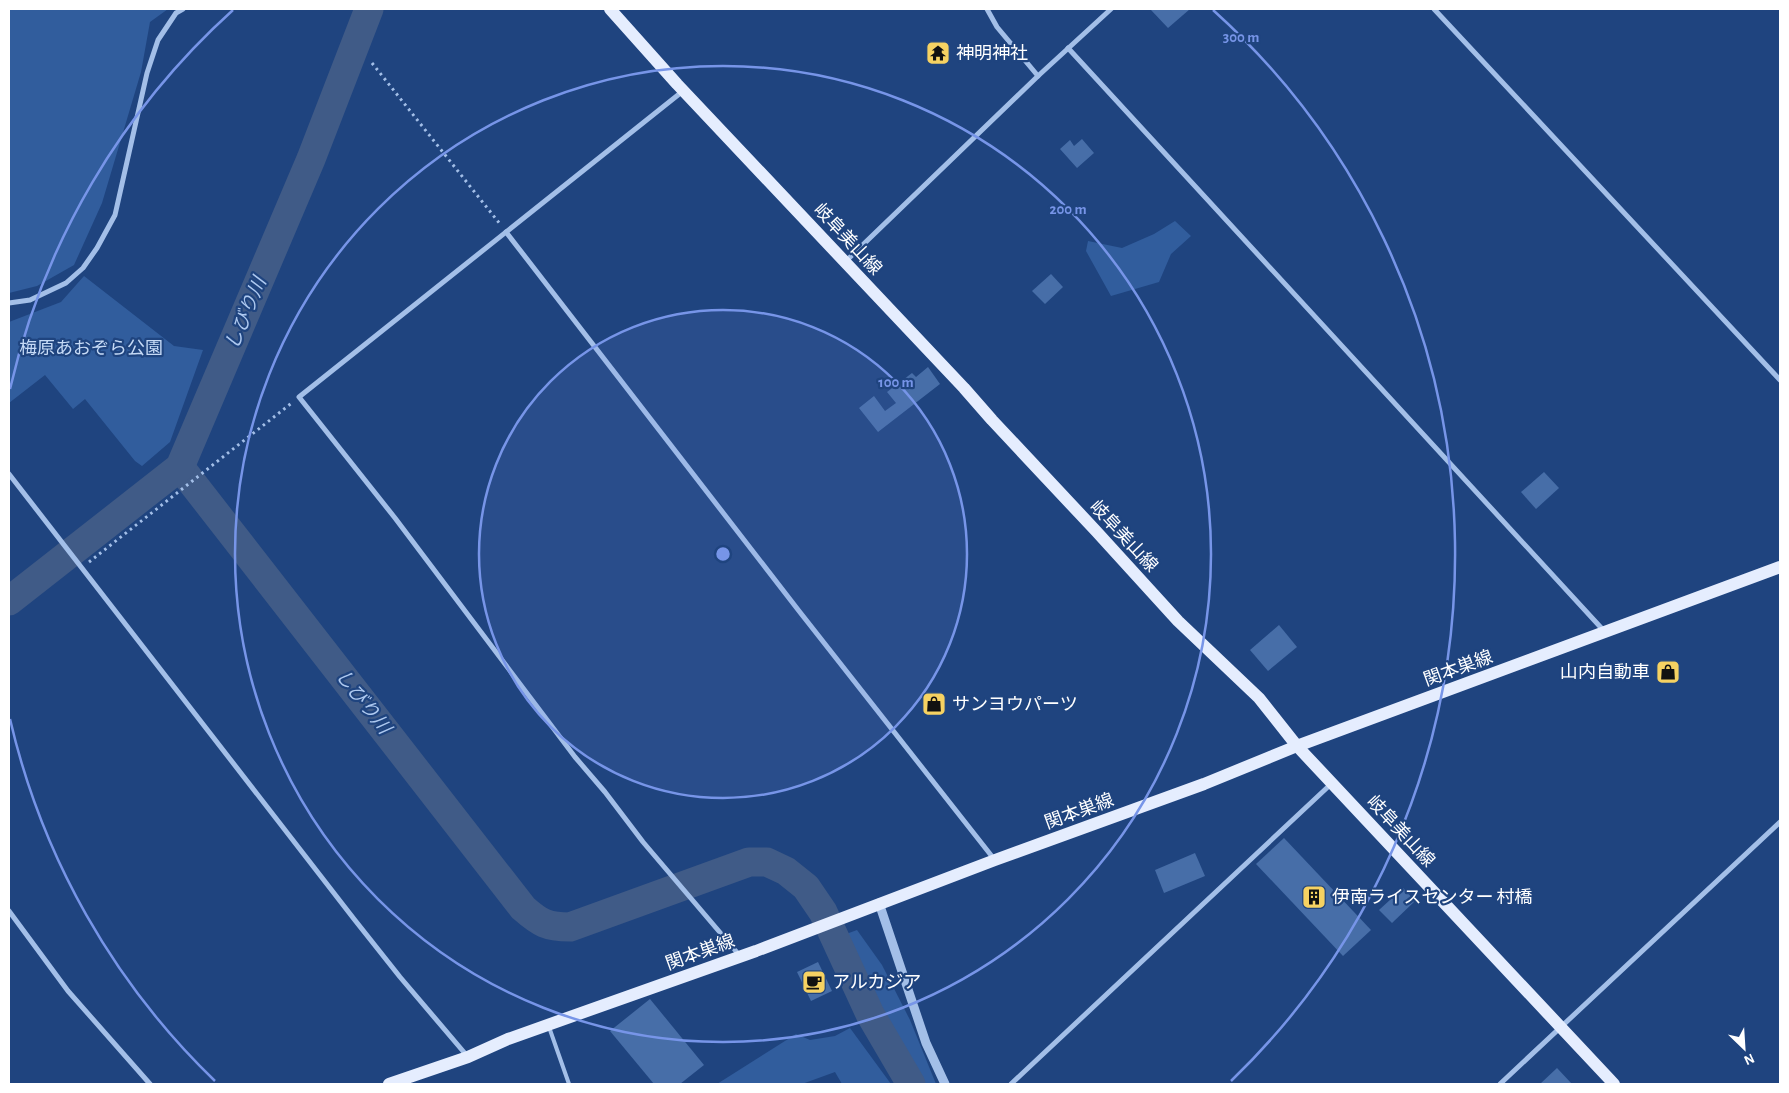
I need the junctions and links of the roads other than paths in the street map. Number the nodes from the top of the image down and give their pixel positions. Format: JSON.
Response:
{"nodes":[{"id":1,"x":183,"y":9,"type":"edge"},
{"id":2,"x":610,"y":9,"type":"edge"},
{"id":3,"x":987,"y":9,"type":"edge"},
{"id":4,"x":1111,"y":9,"type":"edge"},
{"id":5,"x":1434,"y":9,"type":"edge"},
{"id":6,"x":1068,"y":48,"type":"junction"},
{"id":7,"x":1038,"y":76,"type":"junction"},
{"id":8,"x":684,"y":91,"type":"junction"},
{"id":9,"x":506,"y":232,"type":"junction"},
{"id":10,"x":845,"y":262,"type":"junction"},
{"id":11,"x":9,"y":303,"type":"edge"},
{"id":12,"x":1780,"y":380,"type":"edge"},
{"id":13,"x":9,"y":474,"type":"edge"},
{"id":14,"x":1780,"y":567,"type":"edge"},
{"id":15,"x":1606,"y":632,"type":"junction"},
{"id":16,"x":1297,"y":746,"type":"junction"},
{"id":17,"x":1332,"y":783,"type":"junction"},
{"id":18,"x":1780,"y":822,"type":"edge"},
{"id":19,"x":995,"y":860,"type":"junction"},
{"id":20,"x":879,"y":903,"type":"junction"},
{"id":21,"x":9,"y":911,"type":"edge"},
{"id":22,"x":740,"y":956,"type":"junction"},
{"id":23,"x":549,"y":1025,"type":"junction"},
{"id":24,"x":1562,"y":1027,"type":"junction"},
{"id":25,"x":468,"y":1057,"type":"junction"},
{"id":26,"x":150,"y":1084,"type":"edge"},
{"id":27,"x":389,"y":1084,"type":"edge"},
{"id":28,"x":569,"y":1084,"type":"edge"},
{"id":29,"x":945,"y":1084,"type":"edge"},
{"id":30,"x":1011,"y":1084,"type":"edge"},
{"id":31,"x":1500,"y":1084,"type":"edge"},
{"id":32,"x":1614,"y":1084,"type":"edge"}],
"edges":[{"from":1,"to":11,"type":"street"},
{"from":2,"to":8,"type":"main road","name":"岐阜美山線"},
{"from":3,"to":7,"type":"street"},
{"from":4,"to":6,"type":"street"},
{"from":5,"to":12,"type":"street"},
{"from":6,"to":7,"type":"street"},
{"from":6,"to":15,"type":"street"},
{"from":7,"to":10,"type":"street"},
{"from":8,"to":9,"type":"street"},
{"from":8,"to":10,"type":"main road","name":"岐阜美山線"},
{"from":9,"to":19,"type":"street"},
{"from":9,"to":22,"type":"street"},
{"from":10,"to":16,"type":"main road","name":"岐阜美山線"},
{"from":13,"to":25,"type":"street"},
{"from":14,"to":15,"type":"main road","name":"関本巣線"},
{"from":15,"to":16,"type":"main road","name":"関本巣線"},
{"from":16,"to":17,"type":"main road","name":"岐阜美山線"},
{"from":16,"to":19,"type":"main road","name":"関本巣線"},
{"from":17,"to":24,"type":"main road","name":"岐阜美山線"},
{"from":17,"to":30,"type":"street"},
{"from":18,"to":24,"type":"street"},
{"from":19,"to":20,"type":"main road","name":"関本巣線"},
{"from":20,"to":22,"type":"main road","name":"関本巣線"},
{"from":20,"to":29,"type":"street"},
{"from":21,"to":26,"type":"street"},
{"from":22,"to":23,"type":"main road","name":"関本巣線"},
{"from":23,"to":25,"type":"main road","name":"関本巣線"},
{"from":23,"to":28,"type":"lane"},
{"from":24,"to":31,"type":"street"},
{"from":24,"to":32,"type":"main road","name":"岐阜美山線"},
{"from":25,"to":27,"type":"main road","name":"関本巣線"}]}
